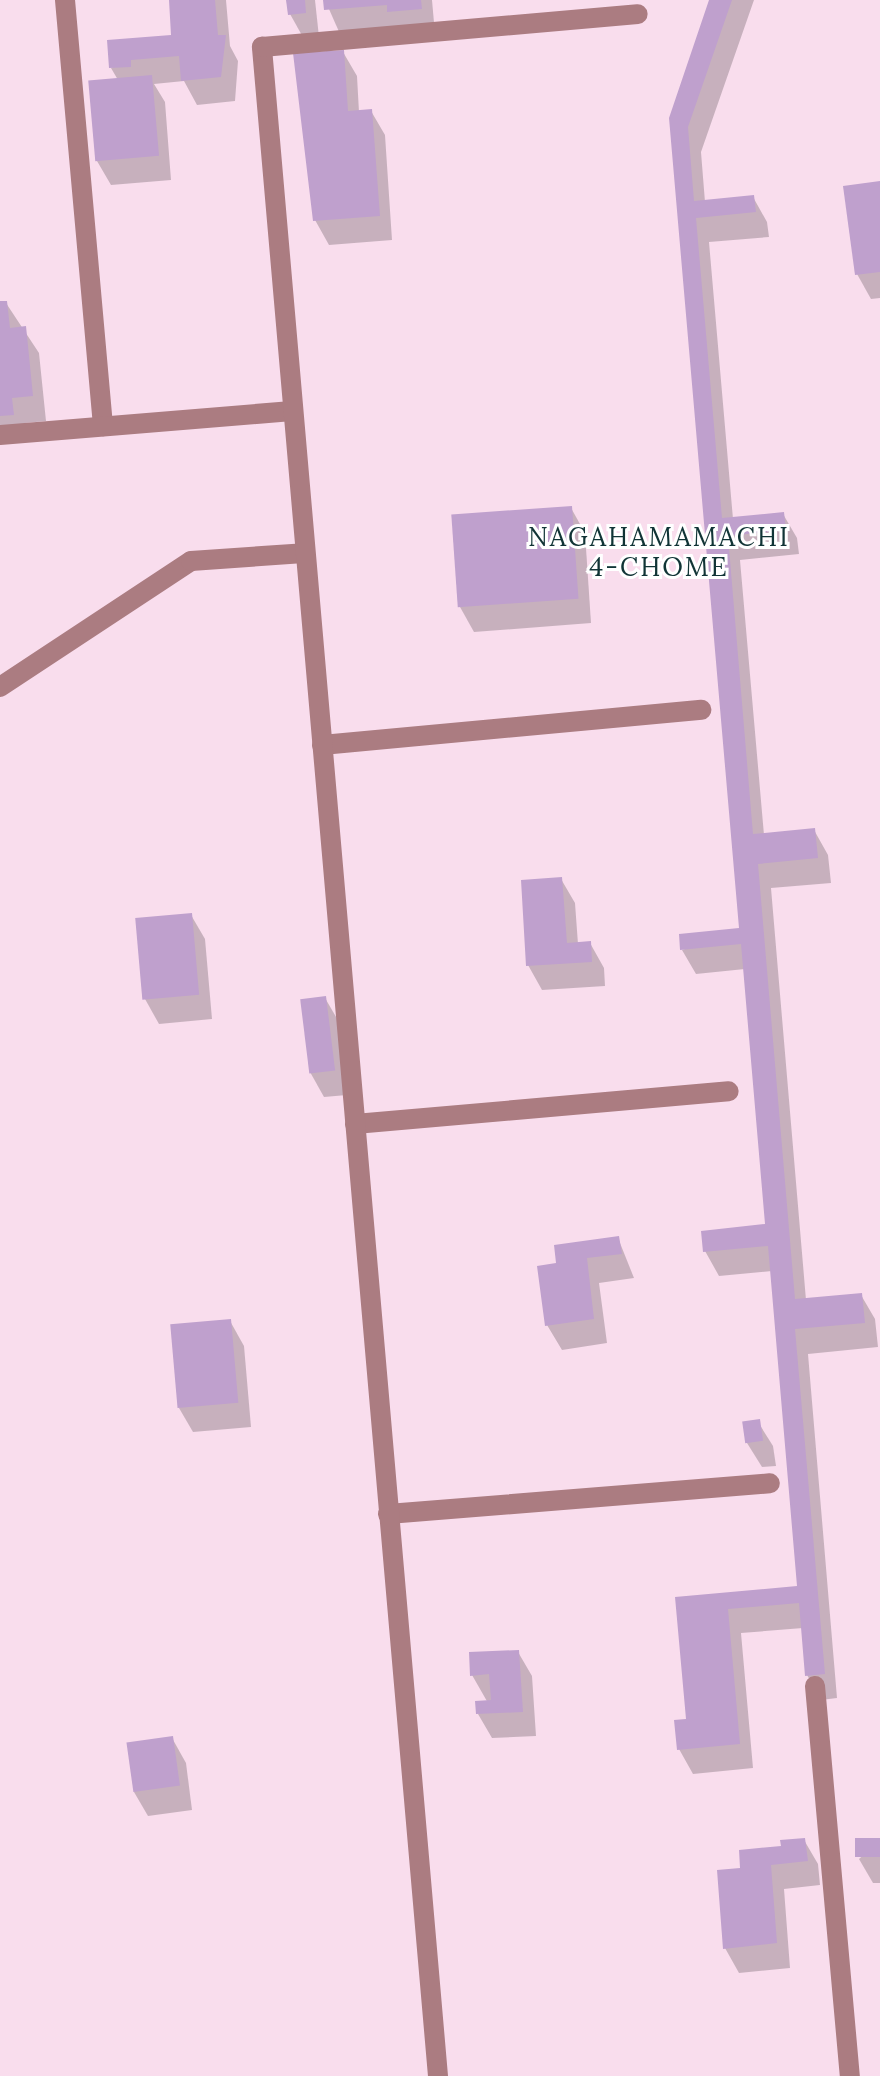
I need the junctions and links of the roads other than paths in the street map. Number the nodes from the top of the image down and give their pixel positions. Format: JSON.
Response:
{"nodes":[{"id":1,"x":65,"y":0,"type":"edge"},
{"id":2,"x":638,"y":14,"type":"dead end"},
{"id":3,"x":292,"y":411,"type":"junction"},
{"id":4,"x":103,"y":426,"type":"junction"},
{"id":5,"x":0,"y":435,"type":"edge"},
{"id":6,"x":304,"y":553,"type":"junction"},
{"id":7,"x":0,"y":687,"type":"edge"},
{"id":8,"x":701,"y":710,"type":"dead end"},
{"id":9,"x":322,"y":745,"type":"junction"},
{"id":10,"x":729,"y":1091,"type":"dead end"},
{"id":11,"x":355,"y":1124,"type":"junction"},
{"id":12,"x":770,"y":1483,"type":"dead end"},
{"id":13,"x":388,"y":1514,"type":"junction"},
{"id":14,"x":815,"y":1686,"type":"dead end"},
{"id":15,"x":438,"y":2076,"type":"edge"},
{"id":16,"x":850,"y":2076,"type":"edge"}],
"edges":[{"from":1,"to":4,"type":"lane"},
{"from":2,"to":3,"type":"lane"},
{"from":3,"to":4,"type":"lane"},
{"from":3,"to":6,"type":"lane"},
{"from":4,"to":5,"type":"lane"},
{"from":6,"to":7,"type":"lane"},
{"from":6,"to":9,"type":"lane"},
{"from":8,"to":9,"type":"lane"},
{"from":9,"to":11,"type":"lane"},
{"from":10,"to":11,"type":"lane"},
{"from":11,"to":13,"type":"lane"},
{"from":12,"to":13,"type":"lane"},
{"from":13,"to":15,"type":"lane"},
{"from":14,"to":16,"type":"lane"}]}
